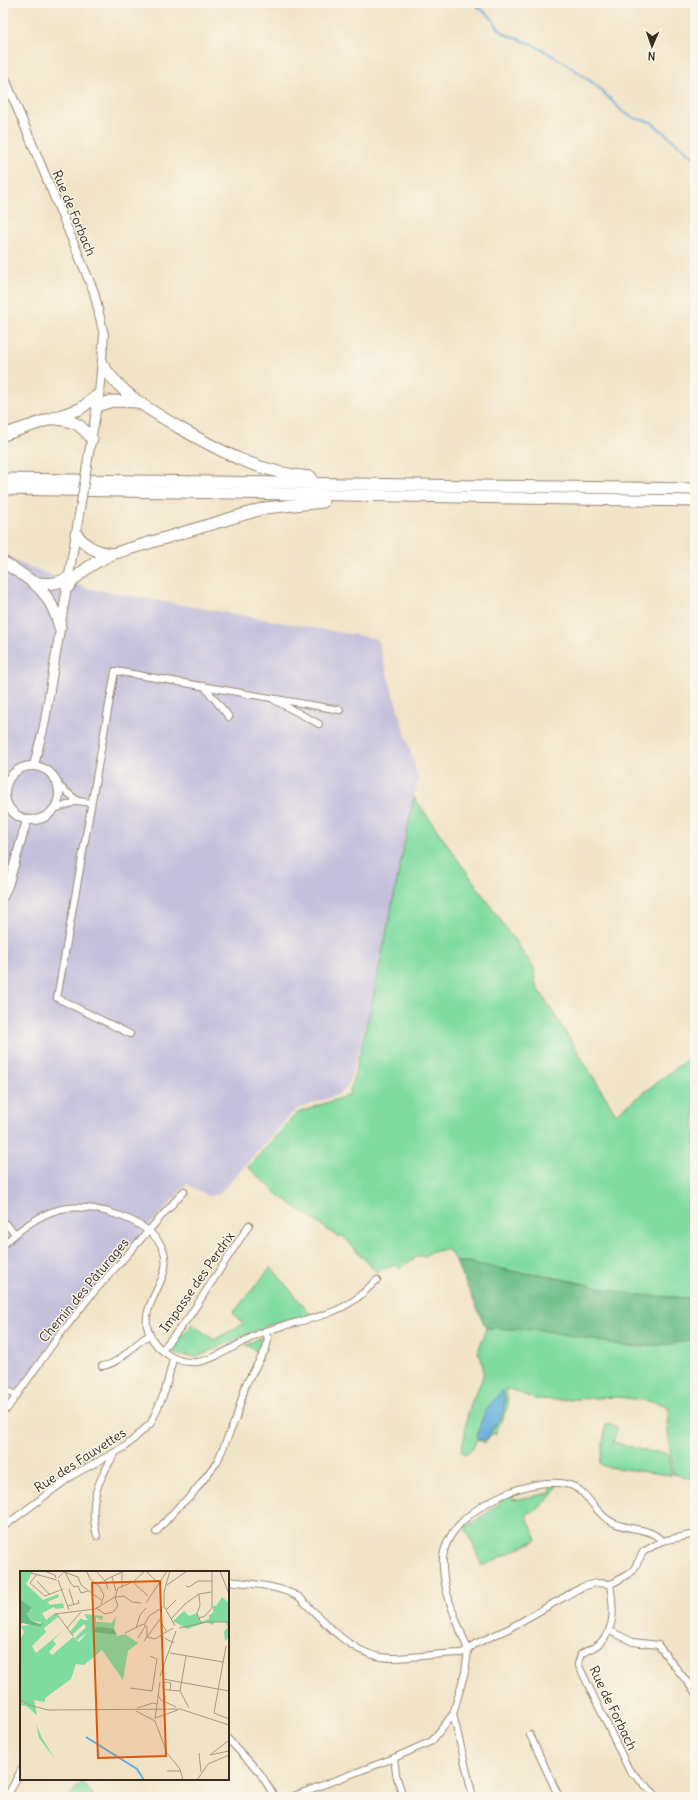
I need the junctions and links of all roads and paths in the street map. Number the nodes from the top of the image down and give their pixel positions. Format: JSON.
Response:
{"nodes":[{"id":1,"x":3,"y":74,"type":"edge"},
{"id":2,"x":103,"y":366,"type":"junction"},
{"id":3,"x":100,"y":394,"type":"junction"},
{"id":4,"x":137,"y":402,"type":"junction"},
{"id":5,"x":97,"y":406,"type":"junction"},
{"id":6,"x":54,"y":419,"type":"junction"},
{"id":7,"x":3,"y":435,"type":"edge"},
{"id":8,"x":92,"y":439,"type":"junction"},
{"id":9,"x":3,"y":479,"type":"edge"},
{"id":10,"x":367,"y":485,"type":"junction"},
{"id":11,"x":3,"y":489,"type":"edge"},
{"id":12,"x":695,"y":489,"type":"edge"},
{"id":13,"x":417,"y":496,"type":"junction"},
{"id":14,"x":695,"y":501,"type":"edge"},
{"id":15,"x":76,"y":534,"type":"junction"},
{"id":16,"x":112,"y":554,"type":"junction"},
{"id":17,"x":3,"y":562,"type":"edge"},
{"id":18,"x":33,"y":581,"type":"junction"},
{"id":19,"x":67,"y":583,"type":"junction"},
{"id":20,"x":60,"y":627,"type":"junction"},
{"id":21,"x":204,"y":686,"type":"junction"},
{"id":22,"x":268,"y":697,"type":"junction"},
{"id":23,"x":340,"y":710,"type":"dead end"},
{"id":24,"x":228,"y":717,"type":"dead end"},
{"id":25,"x":319,"y":724,"type":"dead end"},
{"id":26,"x":34,"y":765,"type":"junction"},
{"id":27,"x":59,"y":786,"type":"junction"},
{"id":28,"x":4,"y":788,"type":"edge"},
{"id":29,"x":78,"y":801,"type":"junction"},
{"id":30,"x":91,"y":803,"type":"junction"},
{"id":31,"x":52,"y":810,"type":"junction"},
{"id":32,"x":27,"y":820,"type":"junction"},
{"id":33,"x":3,"y":897,"type":"edge"},
{"id":34,"x":130,"y":1034,"type":"dead end"},
{"id":35,"x":184,"y":1191,"type":"dead end"},
{"id":36,"x":3,"y":1222,"type":"edge"},
{"id":37,"x":249,"y":1225,"type":"dead end"},
{"id":38,"x":148,"y":1231,"type":"junction"},
{"id":39,"x":15,"y":1233,"type":"junction"},
{"id":40,"x":3,"y":1245,"type":"edge"},
{"id":41,"x":377,"y":1280,"type":"dead end"},
{"id":42,"x":265,"y":1331,"type":"junction"},
{"id":43,"x":150,"y":1335,"type":"junction"},
{"id":44,"x":162,"y":1350,"type":"junction"},
{"id":45,"x":173,"y":1358,"type":"junction"},
{"id":46,"x":102,"y":1366,"type":"dead end"},
{"id":47,"x":3,"y":1388,"type":"edge"},
{"id":48,"x":16,"y":1394,"type":"junction"},
{"id":49,"x":7,"y":1409,"type":"dead end"},
{"id":50,"x":116,"y":1452,"type":"junction"},
{"id":51,"x":3,"y":1527,"type":"edge"},
{"id":52,"x":156,"y":1532,"type":"dead end"},
{"id":53,"x":695,"y":1534,"type":"edge"},
{"id":54,"x":97,"y":1536,"type":"dead end"},
{"id":55,"x":662,"y":1541,"type":"junction"},
{"id":56,"x":229,"y":1581,"type":"edge"},
{"id":57,"x":610,"y":1584,"type":"junction"},
{"id":58,"x":610,"y":1631,"type":"junction"},
{"id":59,"x":468,"y":1650,"type":"junction"},
{"id":60,"x":695,"y":1692,"type":"edge"},
{"id":61,"x":453,"y":1714,"type":"junction"},
{"id":62,"x":530,"y":1736,"type":"dead end"},
{"id":63,"x":229,"y":1740,"type":"edge"},
{"id":64,"x":394,"y":1758,"type":"junction"},
{"id":65,"x":20,"y":1772,"type":"edge"},
{"id":66,"x":7,"y":1797,"type":"edge"},
{"id":67,"x":275,"y":1797,"type":"edge"},
{"id":68,"x":291,"y":1797,"type":"edge"},
{"id":69,"x":403,"y":1797,"type":"edge"},
{"id":70,"x":473,"y":1797,"type":"edge"},
{"id":71,"x":559,"y":1797,"type":"edge"},
{"id":72,"x":658,"y":1797,"type":"edge"}],
"edges":[{"from":1,"to":2,"type":"main road","name":"Rue de Forbach"},
{"from":2,"to":3,"type":"main road","name":"Rue de Forbach"},
{"from":2,"to":4,"type":"highway"},
{"from":3,"to":5,"type":"main road","name":"Rue de Forbach"},
{"from":3,"to":6,"type":"highway"},
{"from":4,"to":5,"type":"highway"},
{"from":4,"to":10,"type":"highway"},
{"from":5,"to":8,"type":"main road","name":"Rue de Forbach"},
{"from":6,"to":7,"type":"highway"},
{"from":6,"to":8,"type":"highway"},
{"from":8,"to":15,"type":"main road","name":"Rue de Forbach","bridge":true},
{"from":9,"to":10,"type":"highway"},
{"from":10,"to":12,"type":"highway"},
{"from":11,"to":13,"type":"highway"},
{"from":13,"to":14,"type":"highway"},
{"from":13,"to":16,"type":"highway"},
{"from":15,"to":16,"type":"highway"},
{"from":15,"to":19,"type":"main road","name":"Rue de Forbach"},
{"from":16,"to":19,"type":"highway"},
{"from":17,"to":18,"type":"highway"},
{"from":18,"to":19,"type":"highway"},
{"from":18,"to":20,"type":"highway"},
{"from":19,"to":20,"type":"main road","name":"Rue de Forbach"},
{"from":20,"to":26,"type":"main road","name":"Rue de Forbach"},
{"from":21,"to":22,"type":"street"},
{"from":21,"to":24,"type":"street"},
{"from":21,"to":30,"type":"street"},
{"from":22,"to":23,"type":"street"},
{"from":22,"to":25,"type":"street"},
{"from":26,"to":27,"type":"main road"},
{"from":26,"to":28,"type":"main road"},
{"from":27,"to":29,"type":"street"},
{"from":27,"to":31,"type":"main road"},
{"from":28,"to":32,"type":"main road"},
{"from":29,"to":30,"type":"street"},
{"from":29,"to":31,"type":"street"},
{"from":30,"to":34,"type":"street"},
{"from":31,"to":32,"type":"main road"},
{"from":32,"to":33,"type":"main road"},
{"from":35,"to":38,"type":"street","name":"Chemin des Pâturages"},
{"from":36,"to":39,"type":"street"},
{"from":37,"to":44,"type":"street","name":"Impasse des Perdrix"},
{"from":38,"to":39,"type":"street"},
{"from":38,"to":43,"type":"street"},
{"from":38,"to":48,"type":"street","name":"Chemin des Pâturages"},
{"from":39,"to":40,"type":"street"},
{"from":41,"to":42,"type":"street"},
{"from":42,"to":45,"type":"street"},
{"from":42,"to":52,"type":"street"},
{"from":43,"to":44,"type":"street"},
{"from":43,"to":46,"type":"street"},
{"from":44,"to":45,"type":"street"},
{"from":45,"to":50,"type":"street","name":"Rue des Fauvettes"},
{"from":47,"to":48,"type":"street"},
{"from":48,"to":49,"type":"street","name":"Chemin des Pâturages"},
{"from":50,"to":51,"type":"street","name":"Rue des Fauvettes"},
{"from":50,"to":54,"type":"street"},
{"from":53,"to":55,"type":"street"},
{"from":55,"to":57,"type":"street"},
{"from":55,"to":59,"type":"street"},
{"from":56,"to":59,"type":"street"},
{"from":57,"to":58,"type":"street"},
{"from":57,"to":59,"type":"street"},
{"from":58,"to":60,"type":"street"},
{"from":58,"to":72,"type":"street","name":"Rue de Forbach"},
{"from":59,"to":61,"type":"street"},
{"from":61,"to":64,"type":"street"},
{"from":61,"to":70,"type":"street"},
{"from":62,"to":71,"type":"street"},
{"from":63,"to":67,"type":"street"},
{"from":64,"to":68,"type":"street"},
{"from":64,"to":69,"type":"street"},
{"from":65,"to":66,"type":"street"}]}
